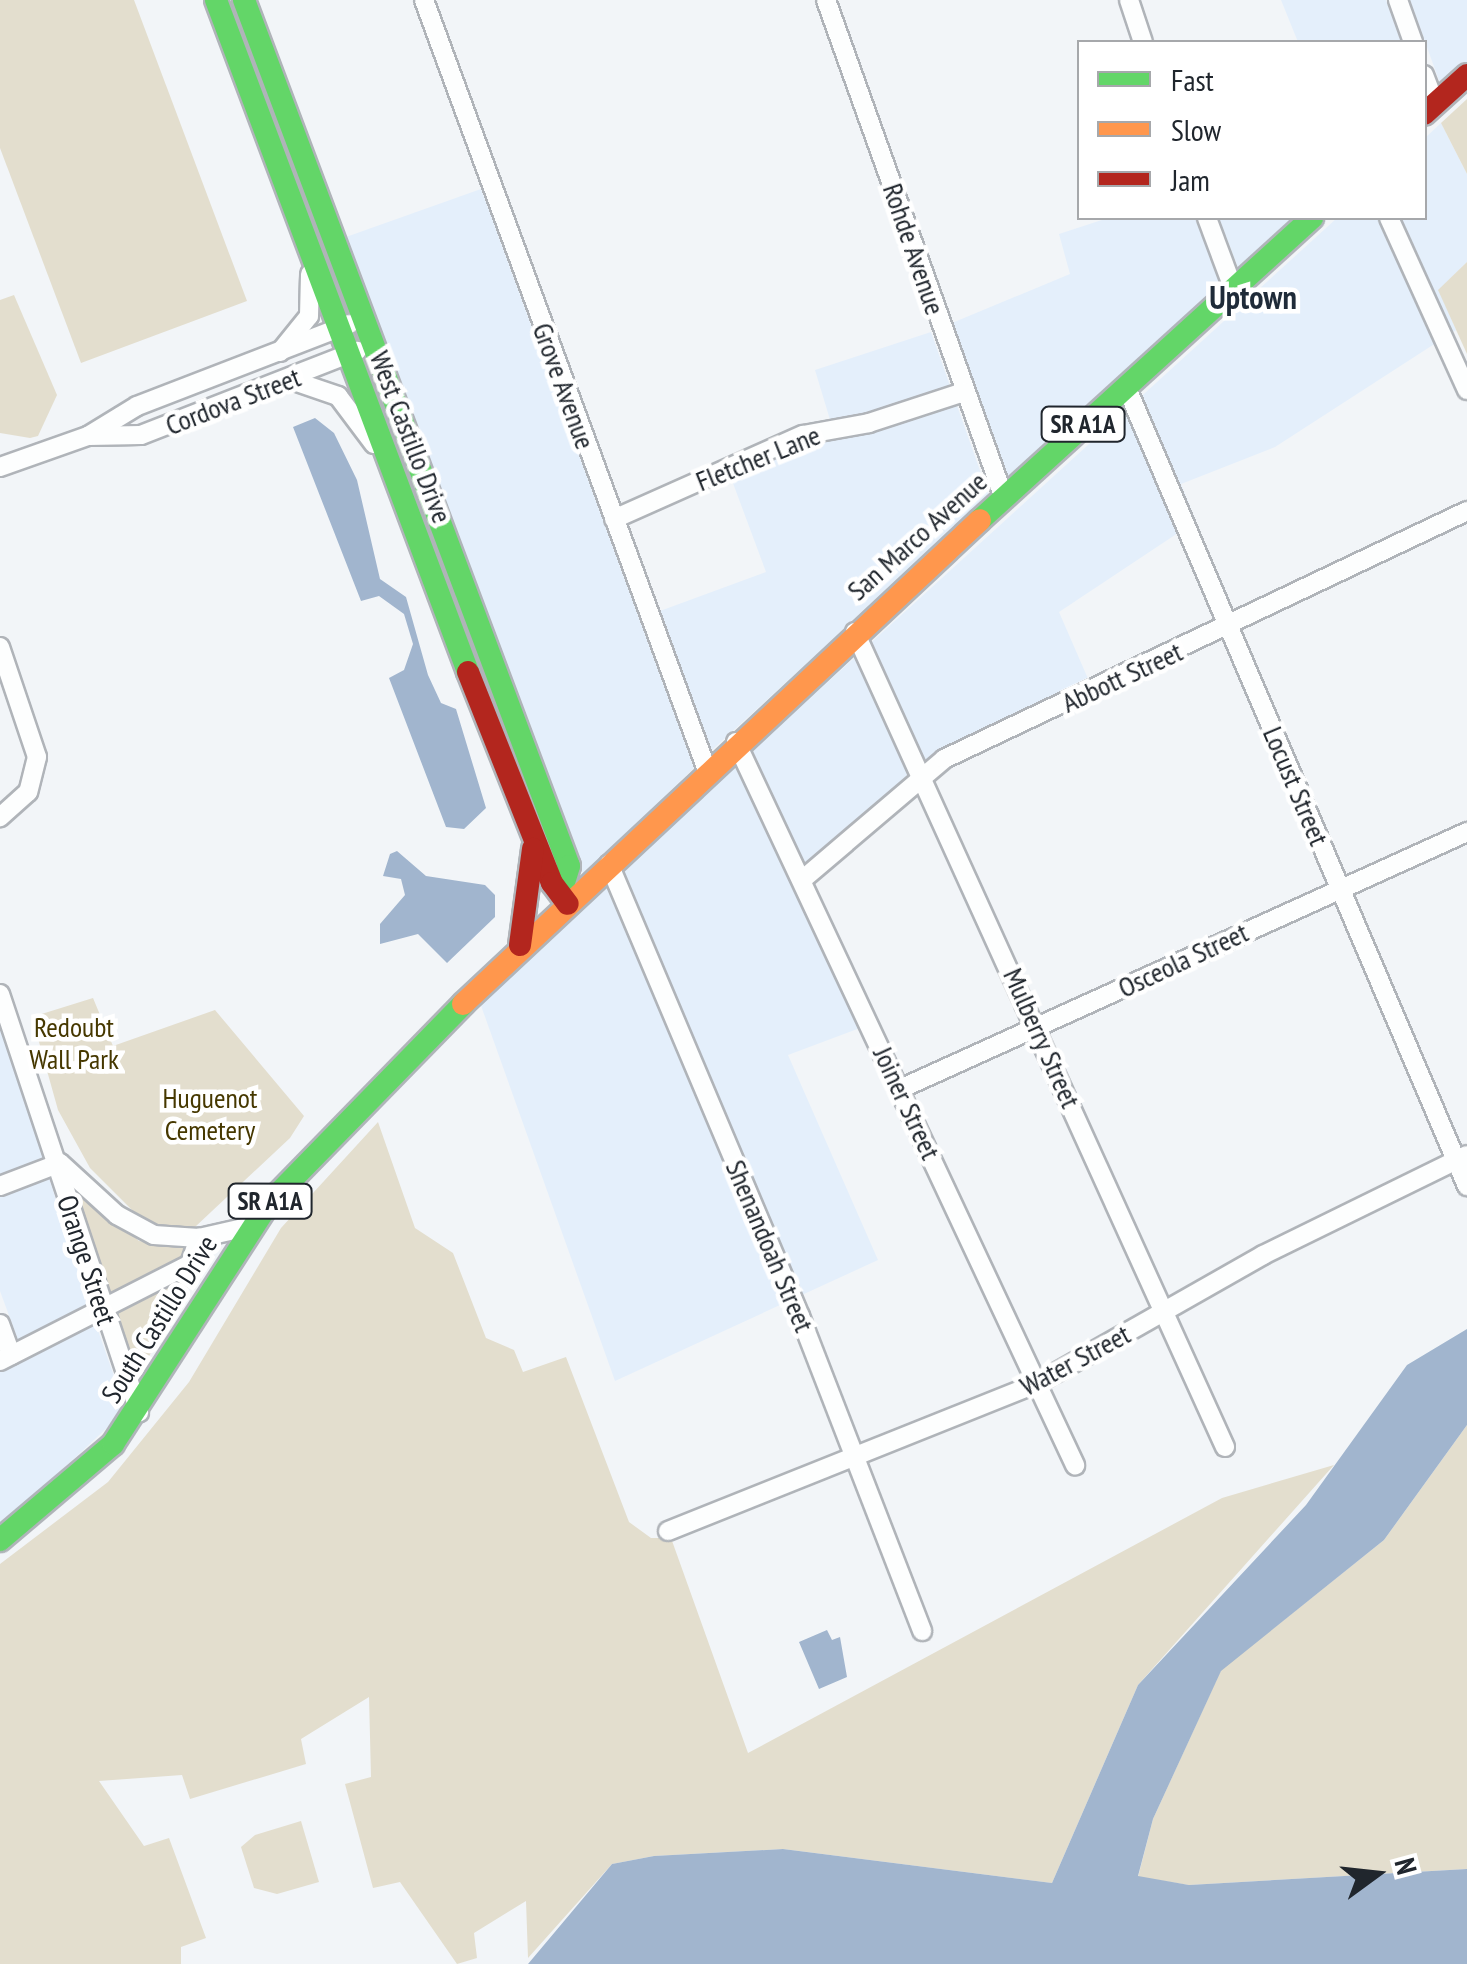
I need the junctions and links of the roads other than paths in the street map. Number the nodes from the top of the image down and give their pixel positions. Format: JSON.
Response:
{"nodes":[{"id":1,"x":216,"y":0,"type":"edge"},
{"id":2,"x":244,"y":0,"type":"edge"},
{"id":3,"x":424,"y":0,"type":"edge"},
{"id":4,"x":826,"y":0,"type":"edge"},
{"id":5,"x":1129,"y":0,"type":"edge"},
{"id":6,"x":1398,"y":0,"type":"edge"},
{"id":7,"x":1143,"y":40,"type":"edge"},
{"id":8,"x":1412,"y":40,"type":"edge"},
{"id":9,"x":1467,"y":75,"type":"edge"},
{"id":10,"x":1430,"y":110,"type":"edge"},
{"id":11,"x":1208,"y":220,"type":"edge"},
{"id":12,"x":1310,"y":220,"type":"edge"},
{"id":13,"x":1390,"y":220,"type":"edge"},
{"id":14,"x":302,"y":229,"type":"junction"},
{"id":15,"x":1234,"y":288,"type":"junction"},
{"id":16,"x":364,"y":318,"type":"junction"},
{"id":17,"x":339,"y":329,"type":"junction"},
{"id":18,"x":374,"y":344,"type":"junction"},
{"id":19,"x":278,"y":354,"type":"junction"},
{"id":20,"x":348,"y":355,"type":"junction"},
{"id":21,"x":291,"y":380,"type":"junction"},
{"id":22,"x":1126,"y":386,"type":"junction"},
{"id":23,"x":1467,"y":390,"type":"edge"},
{"id":24,"x":964,"y":392,"type":"junction"},
{"id":25,"x":88,"y":436,"type":"junction"},
{"id":26,"x":0,"y":466,"type":"edge"},
{"id":27,"x":395,"y":478,"type":"junction"},
{"id":28,"x":1004,"y":498,"type":"junction"},
{"id":29,"x":1467,"y":511,"type":"edge"},
{"id":30,"x":614,"y":519,"type":"junction"},
{"id":31,"x":1228,"y":627,"type":"junction"},
{"id":32,"x":855,"y":632,"type":"junction"},
{"id":33,"x":0,"y":647,"type":"edge"},
{"id":34,"x":736,"y":742,"type":"junction"},
{"id":35,"x":706,"y":770,"type":"junction"},
{"id":36,"x":920,"y":775,"type":"junction"},
{"id":37,"x":0,"y":816,"type":"edge"},
{"id":38,"x":531,"y":824,"type":"junction"},
{"id":39,"x":1467,"y":832,"type":"edge"},
{"id":40,"x":609,"y":864,"type":"junction"},
{"id":41,"x":802,"y":880,"type":"junction"},
{"id":42,"x":1340,"y":888,"type":"junction"},
{"id":43,"x":565,"y":897,"type":"junction"},
{"id":44,"x":520,"y":945,"type":"junction"},
{"id":45,"x":1,"y":999,"type":"edge"},
{"id":46,"x":1038,"y":1028,"type":"junction"},
{"id":47,"x":900,"y":1089,"type":"junction"},
{"id":48,"x":1461,"y":1158,"type":"edge"},
{"id":49,"x":60,"y":1164,"type":"junction"},
{"id":50,"x":0,"y":1186,"type":"edge"},
{"id":51,"x":1467,"y":1186,"type":"edge"},
{"id":52,"x":252,"y":1226,"type":"junction"},
{"id":53,"x":199,"y":1238,"type":"junction"},
{"id":54,"x":102,"y":1307,"type":"junction"},
{"id":55,"x":1166,"y":1310,"type":"junction"},
{"id":56,"x":0,"y":1324,"type":"edge"},
{"id":57,"x":6,"y":1358,"type":"edge"},
{"id":58,"x":1038,"y":1383,"type":"junction"},
{"id":59,"x":139,"y":1412,"type":"junction"},
{"id":60,"x":1225,"y":1446,"type":"dead end"},
{"id":61,"x":857,"y":1460,"type":"junction"},
{"id":62,"x":1076,"y":1465,"type":"dead end"},
{"id":63,"x":668,"y":1531,"type":"dead end"},
{"id":64,"x":0,"y":1540,"type":"edge"},
{"id":65,"x":922,"y":1631,"type":"dead end"}],
"edges":[{"from":1,"to":14,"type":"main road","name":"West Castillo Drive"},
{"from":2,"to":16,"type":"main road","name":"West Castillo Drive"},
{"from":3,"to":30,"type":"street","name":"Grove Avenue"},
{"from":4,"to":24,"type":"street","name":"Rohde Avenue"},
{"from":5,"to":7,"type":"street"},
{"from":6,"to":8,"type":"street"},
{"from":9,"to":10,"type":"main road"},
{"from":11,"to":15,"type":"street"},
{"from":12,"to":15,"type":"main road","name":"San Marco Avenue","number":"SR A1A"},
{"from":13,"to":23,"type":"street"},
{"from":14,"to":17,"type":"main road","name":"West Castillo Drive"},
{"from":14,"to":19,"type":"street"},
{"from":15,"to":22,"type":"main road","name":"San Marco Avenue","number":"SR A1A"},
{"from":16,"to":17,"type":"street","name":"Cordova Street"},
{"from":16,"to":18,"type":"main road","name":"West Castillo Drive"},
{"from":17,"to":19,"type":"street","name":"Cordova Street"},
{"from":17,"to":20,"type":"main road","name":"West Castillo Drive"},
{"from":18,"to":20,"type":"street","name":"Cordova Street"},
{"from":18,"to":43,"type":"main road","name":"West Castillo Drive"},
{"from":19,"to":25,"type":"street","name":"Cordova Street"},
{"from":20,"to":21,"type":"street","name":"Cordova Street"},
{"from":20,"to":27,"type":"main road","name":"West Castillo Drive"},
{"from":21,"to":25,"type":"street","name":"Cordova Street"},
{"from":21,"to":27,"type":"street"},
{"from":22,"to":28,"type":"main road","name":"San Marco Avenue","number":"SR A1A"},
{"from":22,"to":31,"type":"street","name":"Locust Street"},
{"from":24,"to":28,"type":"street","name":"Rohde Avenue"},
{"from":24,"to":30,"type":"street","name":"Fletcher Lane"},
{"from":25,"to":26,"type":"street","name":"Cordova Street"},
{"from":27,"to":38,"type":"main road","name":"West Castillo Drive"},
{"from":28,"to":32,"type":"main road","name":"San Marco Avenue","number":"SR A1A"},
{"from":29,"to":31,"type":"street","name":"Abbott Street"},
{"from":30,"to":35,"type":"street","name":"Grove Avenue"},
{"from":31,"to":36,"type":"street","name":"Abbott Street"},
{"from":31,"to":42,"type":"street","name":"Locust Street"},
{"from":32,"to":34,"type":"main road","name":"San Marco Avenue","number":"SR A1A"},
{"from":32,"to":36,"type":"street","name":"Mulberry Street"},
{"from":33,"to":37,"type":"street"},
{"from":34,"to":35,"type":"main road","name":"San Marco Avenue","number":"SR A1A"},
{"from":34,"to":41,"type":"street","name":"Joiner Street"},
{"from":35,"to":40,"type":"main road","name":"San Marco Avenue","number":"SR A1A"},
{"from":36,"to":41,"type":"street","name":"Abbott Street"},
{"from":36,"to":46,"type":"street","name":"Mulberry Street"},
{"from":38,"to":43,"type":"main road","name":"West Castillo Drive"},
{"from":38,"to":44,"type":"main road"},
{"from":39,"to":42,"type":"street","name":"Osceola Street"},
{"from":40,"to":43,"type":"main road","name":"San Marco Avenue","number":"SR A1A"},
{"from":40,"to":61,"type":"street","name":"Shenandoah Street"},
{"from":41,"to":47,"type":"street","name":"Joiner Street"},
{"from":42,"to":46,"type":"street","name":"Osceola Street"},
{"from":42,"to":48,"type":"street","name":"Locust Street"},
{"from":43,"to":44,"type":"main road","name":"South Castillo Drive","number":"SR A1A"},
{"from":44,"to":52,"type":"main road","name":"South Castillo Drive","number":"SR A1A"},
{"from":45,"to":49,"type":"street","name":"Orange Street"},
{"from":46,"to":47,"type":"street","name":"Osceola Street"},
{"from":46,"to":55,"type":"street","name":"Mulberry Street"},
{"from":47,"to":58,"type":"street","name":"Joiner Street"},
{"from":48,"to":51,"type":"street","name":"Locust Street"},
{"from":48,"to":55,"type":"street","name":"Water Street"},
{"from":49,"to":50,"type":"street"},
{"from":49,"to":53,"type":"street","name":"Orange Street"},
{"from":49,"to":54,"type":"street","name":"Orange Street"},
{"from":52,"to":53,"type":"street","name":"Orange Street"},
{"from":52,"to":59,"type":"main road","name":"South Castillo Drive","number":"SR A1A"},
{"from":53,"to":54,"type":"street"},
{"from":54,"to":57,"type":"street"},
{"from":54,"to":59,"type":"street","name":"Orange Street"},
{"from":55,"to":58,"type":"street","name":"Water Street"},
{"from":55,"to":60,"type":"street","name":"Mulberry Street"},
{"from":56,"to":57,"type":"street"},
{"from":58,"to":61,"type":"street","name":"Water Street"},
{"from":58,"to":62,"type":"street","name":"Joiner Street"},
{"from":59,"to":64,"type":"main road","name":"South Castillo Drive","number":"SR A1A"},
{"from":61,"to":63,"type":"street","name":"Water Street"},
{"from":61,"to":65,"type":"street","name":"Shenandoah Street"}]}
